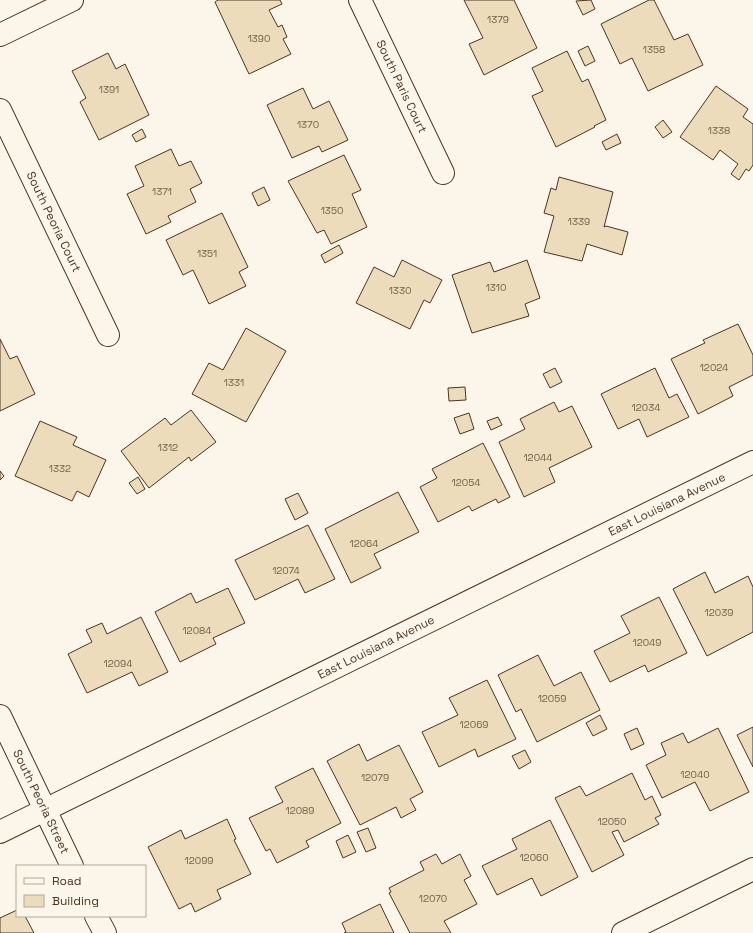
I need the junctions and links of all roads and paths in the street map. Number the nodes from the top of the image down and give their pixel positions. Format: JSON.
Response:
{"nodes":[{"id":1,"x":72,"y":0,"type":"edge"},
{"id":2,"x":360,"y":0,"type":"edge"},
{"id":3,"x":0,"y":34,"type":"edge"},
{"id":4,"x":0,"y":110,"type":"edge"},
{"id":5,"x":444,"y":173,"type":"dead end"},
{"id":6,"x":108,"y":335,"type":"dead end"},
{"id":7,"x":753,"y":462,"type":"edge"},
{"id":8,"x":0,"y":716,"type":"edge"},
{"id":9,"x":46,"y":810,"type":"junction"},
{"id":10,"x":0,"y":832,"type":"edge"},
{"id":11,"x":72,"y":865,"type":"edge"},
{"id":12,"x":753,"y":869,"type":"edge"},
{"id":13,"x":97,"y":917,"type":"edge"},
{"id":14,"x":105,"y":933,"type":"edge"},
{"id":15,"x":623,"y":933,"type":"edge"}],
"edges":[{"from":1,"to":3,"type":"street"},
{"from":2,"to":5,"type":"street","name":"South Paris Court"},
{"from":4,"to":6,"type":"street","name":"South Peoria Court"},
{"from":7,"to":9,"type":"street","name":"East Louisiana Avenue"},
{"from":8,"to":9,"type":"street","name":"South Peoria Street"},
{"from":9,"to":10,"type":"street","name":"East Louisiana Avenue"},
{"from":9,"to":11,"type":"street","name":"South Peoria Street"},
{"from":12,"to":15,"type":"street"},
{"from":13,"to":14,"type":"street"}]}
